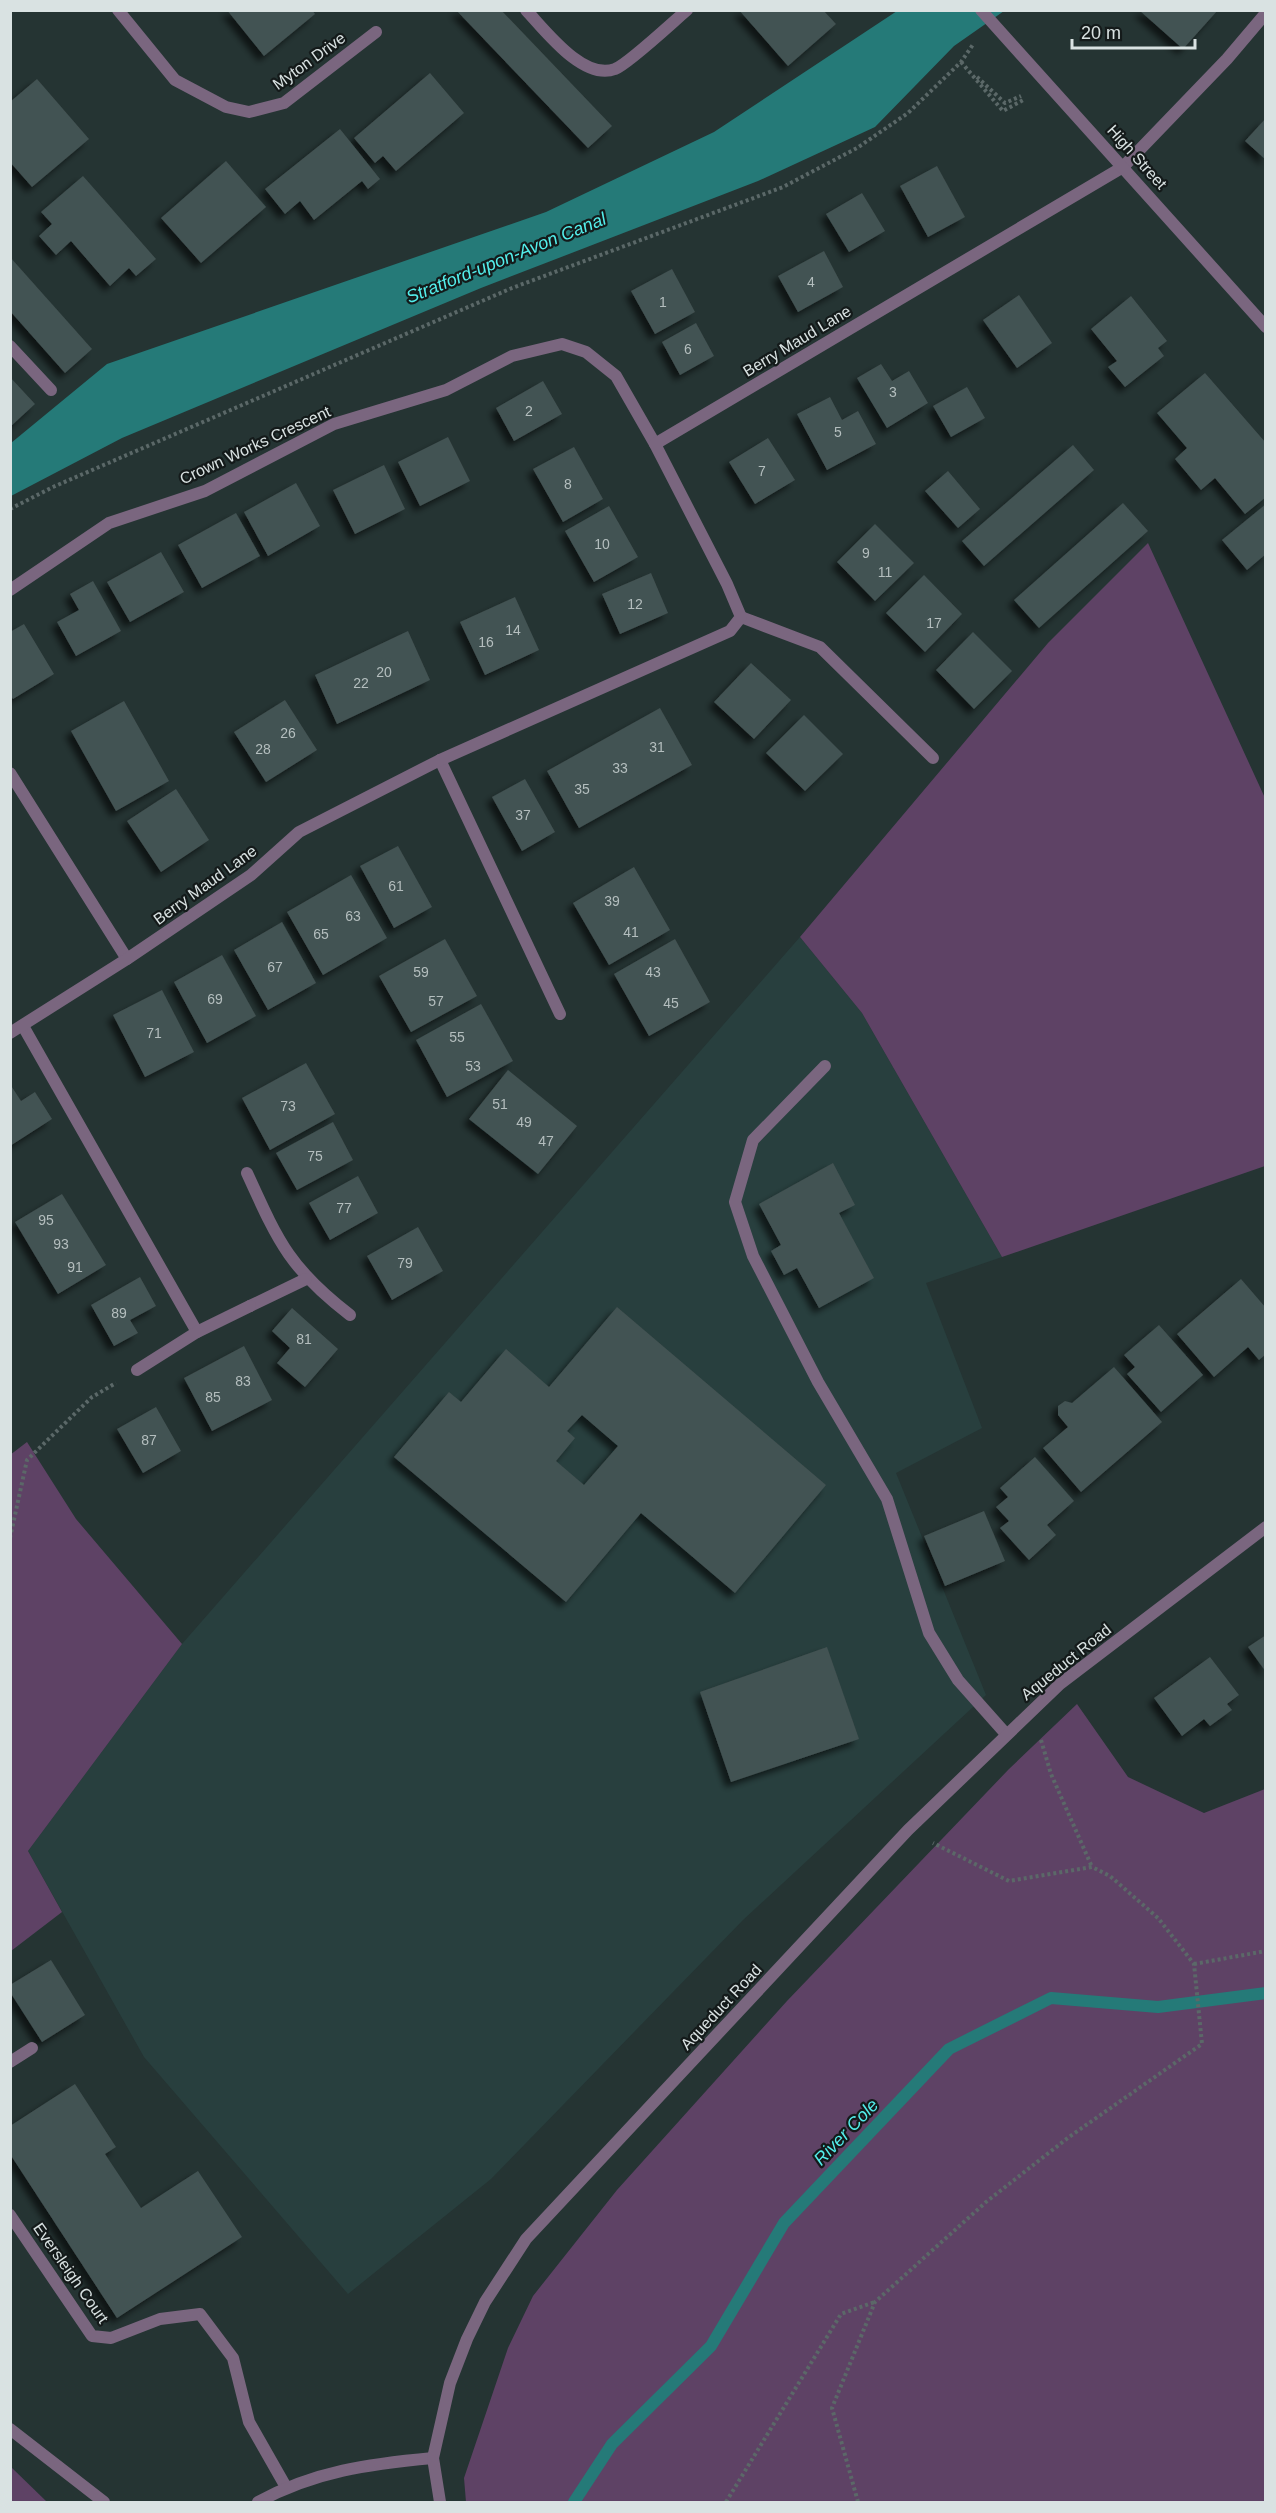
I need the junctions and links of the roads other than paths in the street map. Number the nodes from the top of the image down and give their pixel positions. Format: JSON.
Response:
{"nodes":[{"id":1,"x":118,"y":10,"type":"edge"},
{"id":2,"x":526,"y":10,"type":"edge"},
{"id":3,"x":687,"y":10,"type":"edge"},
{"id":4,"x":981,"y":10,"type":"edge"},
{"id":5,"x":1266,"y":13,"type":"edge"},
{"id":6,"x":376,"y":32,"type":"dead end"},
{"id":7,"x":1124,"y":167,"type":"junction"},
{"id":8,"x":1266,"y":327,"type":"edge"},
{"id":9,"x":10,"y":346,"type":"edge"},
{"id":10,"x":51,"y":390,"type":"dead end"},
{"id":11,"x":655,"y":444,"type":"junction"},
{"id":12,"x":10,"y":590,"type":"edge"},
{"id":13,"x":741,"y":617,"type":"junction"},
{"id":14,"x":933,"y":758,"type":"dead end"},
{"id":15,"x":440,"y":760,"type":"junction"},
{"id":16,"x":10,"y":773,"type":"edge"},
{"id":17,"x":128,"y":959,"type":"junction"},
{"id":18,"x":560,"y":1014,"type":"dead end"},
{"id":19,"x":23,"y":1026,"type":"junction"},
{"id":20,"x":10,"y":1033,"type":"edge"},
{"id":21,"x":825,"y":1066,"type":"dead end"},
{"id":22,"x":247,"y":1173,"type":"dead end"},
{"id":23,"x":306,"y":1279,"type":"junction"},
{"id":24,"x":350,"y":1316,"type":"dead end"},
{"id":25,"x":197,"y":1332,"type":"junction"},
{"id":26,"x":137,"y":1370,"type":"road end"},
{"id":27,"x":1266,"y":1527,"type":"edge"},
{"id":28,"x":1006,"y":1734,"type":"junction"},
{"id":29,"x":33,"y":2048,"type":"dead end"},
{"id":30,"x":10,"y":2062,"type":"edge"},
{"id":31,"x":10,"y":2215,"type":"edge"},
{"id":32,"x":10,"y":2429,"type":"edge"},
{"id":33,"x":434,"y":2458,"type":"junction"},
{"id":34,"x":286,"y":2487,"type":"junction"},
{"id":35,"x":104,"y":2502,"type":"edge"},
{"id":36,"x":258,"y":2502,"type":"edge"},
{"id":37,"x":440,"y":2502,"type":"edge"}],
"edges":[{"from":1,"to":6,"type":"street","name":"Myton Drive"},
{"from":2,"to":3,"type":"street"},
{"from":4,"to":7,"type":"street","name":"High Street"},
{"from":5,"to":7,"type":"street","name":"Berry Maud Lane"},
{"from":7,"to":8,"type":"street","name":"High Street"},
{"from":7,"to":11,"type":"street","name":"Berry Maud Lane"},
{"from":9,"to":10,"type":"street"},
{"from":11,"to":12,"type":"street","name":"Crown Works Crescent"},
{"from":11,"to":13,"type":"street"},
{"from":13,"to":14,"type":"street"},
{"from":13,"to":15,"type":"street","name":"Berry Maud Lane"},
{"from":15,"to":17,"type":"street","name":"Berry Maud Lane"},
{"from":15,"to":18,"type":"street"},
{"from":16,"to":17,"type":"street"},
{"from":17,"to":19,"type":"street","name":"Berry Maud Lane"},
{"from":19,"to":20,"type":"street","name":"Berry Maud Lane"},
{"from":19,"to":25,"type":"street"},
{"from":21,"to":28,"type":"street"},
{"from":22,"to":23,"type":"street"},
{"from":23,"to":24,"type":"street"},
{"from":23,"to":25,"type":"street"},
{"from":25,"to":26,"type":"street"},
{"from":27,"to":28,"type":"street","name":"Aqueduct Road"},
{"from":28,"to":33,"type":"street","name":"Aqueduct Road"},
{"from":29,"to":30,"type":"street"},
{"from":31,"to":34,"type":"street","name":"Eversleigh Court"},
{"from":32,"to":35,"type":"street"},
{"from":33,"to":34,"type":"street"},
{"from":33,"to":37,"type":"street","name":"Aqueduct Road"},
{"from":34,"to":36,"type":"street"}]}
